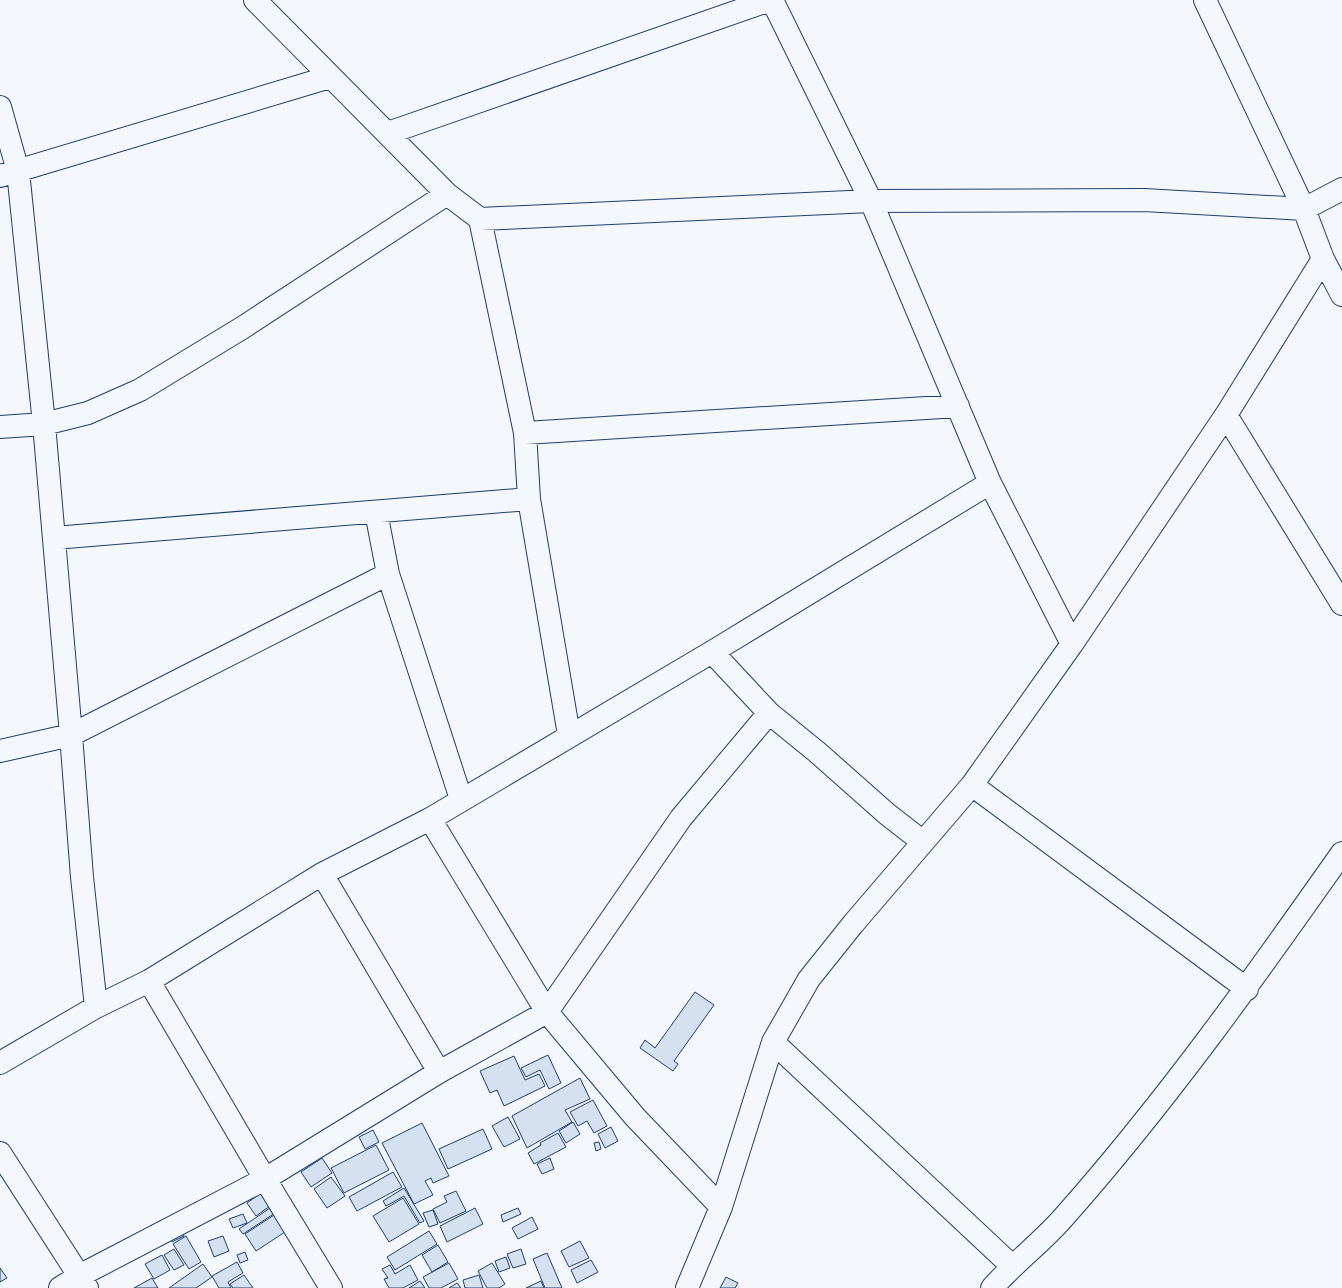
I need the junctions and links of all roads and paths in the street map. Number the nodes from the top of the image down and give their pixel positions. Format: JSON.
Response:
{"nodes":[{"id":1,"x":255,"y":0,"type":"edge"},
{"id":2,"x":771,"y":0,"type":"edge"},
{"id":3,"x":1204,"y":0,"type":"edge"},
{"id":4,"x":330,"y":77,"type":"junction"},
{"id":5,"x":0,"y":107,"type":"edge"},
{"id":6,"x":388,"y":133,"type":"junction"},
{"id":7,"x":9,"y":174,"type":"edge"},
{"id":8,"x":1342,"y":189,"type":"edge"},
{"id":9,"x":447,"y":194,"type":"junction"},
{"id":10,"x":871,"y":201,"type":"junction"},
{"id":11,"x":1304,"y":209,"type":"junction"},
{"id":12,"x":480,"y":219,"type":"junction"},
{"id":13,"x":1322,"y":259,"type":"junction"},
{"id":14,"x":1342,"y":295,"type":"edge"},
{"id":15,"x":958,"y":406,"type":"junction"},
{"id":16,"x":1226,"y":415,"type":"junction"},
{"id":17,"x":44,"y":424,"type":"junction"},
{"id":18,"x":0,"y":426,"type":"edge"},
{"id":19,"x":525,"y":433,"type":"junction"},
{"id":20,"x":990,"y":483,"type":"junction"},
{"id":21,"x":529,"y":499,"type":"junction"},
{"id":22,"x":376,"y":512,"type":"junction"},
{"id":23,"x":54,"y":538,"type":"junction"},
{"id":24,"x":388,"y":574,"type":"junction"},
{"id":25,"x":1342,"y":604,"type":"edge"},
{"id":26,"x":1072,"y":644,"type":"junction"},
{"id":27,"x":712,"y":652,"type":"junction"},
{"id":28,"x":769,"y":713,"type":"junction"},
{"id":29,"x":72,"y":735,"type":"junction"},
{"id":30,"x":569,"y":735,"type":"junction"},
{"id":31,"x":0,"y":750,"type":"edge"},
{"id":32,"x":972,"y":785,"type":"junction"},
{"id":33,"x":461,"y":799,"type":"junction"},
{"id":34,"x":430,"y":819,"type":"junction"},
{"id":35,"x":923,"y":842,"type":"junction"},
{"id":36,"x":1342,"y":853,"type":"edge"},
{"id":37,"x":322,"y":874,"type":"junction"},
{"id":38,"x":149,"y":980,"type":"junction"},
{"id":39,"x":1247,"y":989,"type":"junction"},
{"id":40,"x":96,"y":1008,"type":"junction"},
{"id":41,"x":548,"y":1012,"type":"junction"},
{"id":42,"x":774,"y":1042,"type":"junction"},
{"id":43,"x":0,"y":1063,"type":"edge"},
{"id":44,"x":439,"y":1072,"type":"junction"},
{"id":45,"x":0,"y":1153,"type":"edge"},
{"id":46,"x":265,"y":1179,"type":"junction"},
{"id":47,"x":721,"y":1207,"type":"junction"},
{"id":48,"x":1012,"y":1266,"type":"junction"},
{"id":49,"x":83,"y":1282,"type":"edge"},
{"id":50,"x":60,"y":1288,"type":"edge"},
{"id":51,"x":331,"y":1288,"type":"edge"},
{"id":52,"x":687,"y":1288,"type":"edge"},
{"id":53,"x":992,"y":1288,"type":"edge"}],
"edges":[{"from":1,"to":4,"type":"street"},
{"from":2,"to":6,"type":"street"},
{"from":2,"to":10,"type":"street"},
{"from":3,"to":11,"type":"street"},
{"from":4,"to":6,"type":"street"},
{"from":4,"to":7,"type":"street"},
{"from":5,"to":7,"type":"street"},
{"from":6,"to":9,"type":"street"},
{"from":7,"to":17,"type":"street"},
{"from":8,"to":11,"type":"street"},
{"from":9,"to":12,"type":"street"},
{"from":9,"to":17,"type":"street"},
{"from":10,"to":11,"type":"street"},
{"from":10,"to":12,"type":"street"},
{"from":10,"to":15,"type":"street"},
{"from":11,"to":13,"type":"street"},
{"from":12,"to":19,"type":"street"},
{"from":13,"to":14,"type":"street"},
{"from":13,"to":16,"type":"street"},
{"from":15,"to":19,"type":"street"},
{"from":15,"to":20,"type":"street"},
{"from":16,"to":25,"type":"street"},
{"from":16,"to":26,"type":"street"},
{"from":17,"to":18,"type":"street"},
{"from":17,"to":23,"type":"street"},
{"from":19,"to":21,"type":"street"},
{"from":20,"to":26,"type":"street"},
{"from":20,"to":27,"type":"street"},
{"from":21,"to":22,"type":"street"},
{"from":21,"to":30,"type":"street"},
{"from":22,"to":23,"type":"street"},
{"from":22,"to":24,"type":"street"},
{"from":23,"to":29,"type":"street"},
{"from":24,"to":29,"type":"street"},
{"from":24,"to":33,"type":"street"},
{"from":26,"to":32,"type":"street"},
{"from":27,"to":28,"type":"street"},
{"from":27,"to":30,"type":"street"},
{"from":28,"to":35,"type":"street"},
{"from":28,"to":41,"type":"street"},
{"from":29,"to":31,"type":"street"},
{"from":29,"to":40,"type":"street"},
{"from":30,"to":33,"type":"street"},
{"from":32,"to":35,"type":"street"},
{"from":32,"to":39,"type":"street"},
{"from":33,"to":34,"type":"street"},
{"from":34,"to":37,"type":"street"},
{"from":34,"to":41,"type":"street"},
{"from":35,"to":42,"type":"street"},
{"from":36,"to":39,"type":"street"},
{"from":37,"to":38,"type":"street"},
{"from":37,"to":44,"type":"street"},
{"from":38,"to":40,"type":"street"},
{"from":38,"to":46,"type":"street"},
{"from":39,"to":48,"type":"street"},
{"from":40,"to":43,"type":"street"},
{"from":41,"to":44,"type":"street"},
{"from":41,"to":47,"type":"street"},
{"from":42,"to":47,"type":"street"},
{"from":42,"to":48,"type":"street"},
{"from":44,"to":46,"type":"street"},
{"from":45,"to":49,"type":"street"},
{"from":46,"to":49,"type":"street"},
{"from":46,"to":51,"type":"street"},
{"from":47,"to":52,"type":"street"},
{"from":48,"to":53,"type":"street"},
{"from":49,"to":50,"type":"street"}]}
